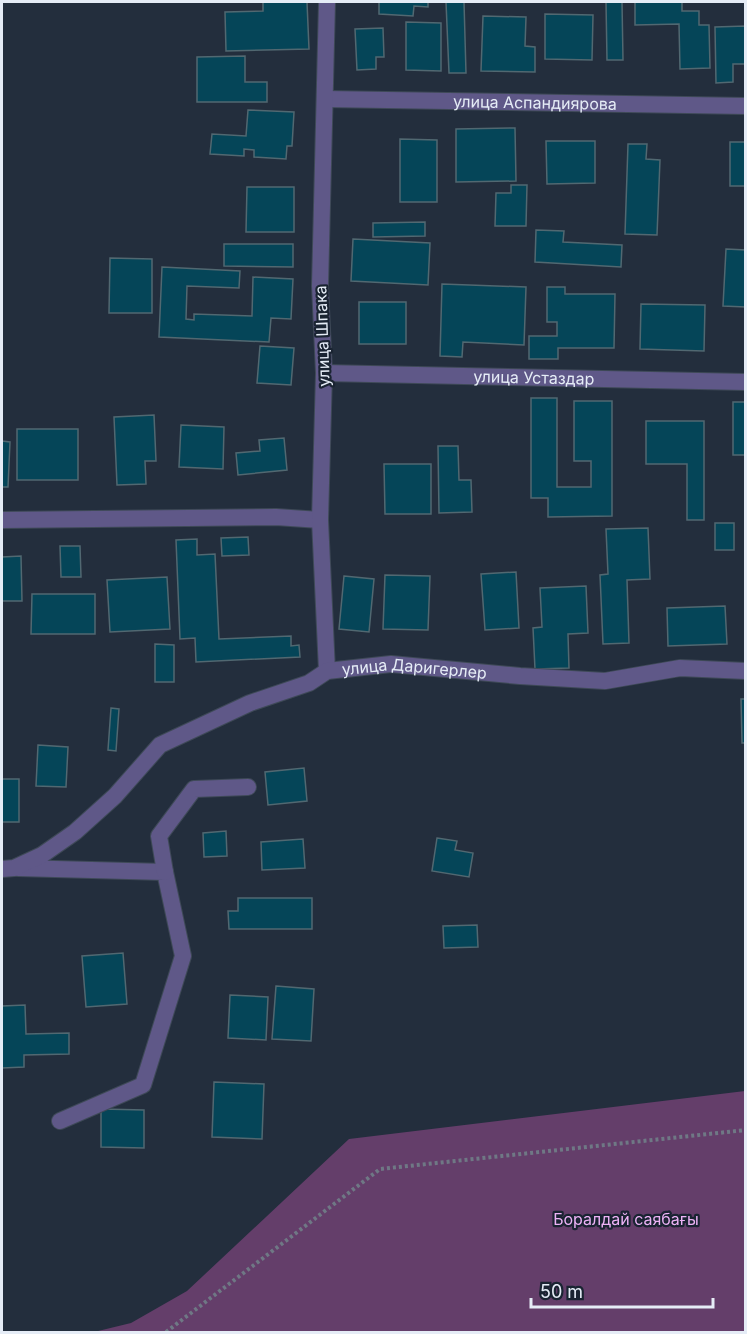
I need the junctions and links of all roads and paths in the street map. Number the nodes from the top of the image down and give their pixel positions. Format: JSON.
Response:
{"nodes":[{"id":1,"x":327,"y":2,"type":"edge"},
{"id":2,"x":325,"y":99,"type":"junction"},
{"id":3,"x":746,"y":106,"type":"edge"},
{"id":4,"x":324,"y":373,"type":"junction"},
{"id":5,"x":746,"y":382,"type":"edge"},
{"id":6,"x":2,"y":520,"type":"edge"},
{"id":7,"x":320,"y":520,"type":"junction"},
{"id":8,"x":327,"y":671,"type":"junction"},
{"id":9,"x":746,"y":671,"type":"edge"},
{"id":10,"x":248,"y":787,"type":"dead end"},
{"id":11,"x":8,"y":868,"type":"edge"},
{"id":12,"x":165,"y":872,"type":"junction"},
{"id":13,"x":60,"y":1121,"type":"dead end"},
{"id":14,"x":746,"y":1130,"type":"edge"},
{"id":15,"x":166,"y":1332,"type":"edge"}],
"edges":[{"from":1,"to":2,"type":"street","name":"улица Шпака"},
{"from":2,"to":3,"type":"street","name":"улица Аспандиярова"},
{"from":2,"to":4,"type":"street","name":"улица Шпака"},
{"from":4,"to":5,"type":"street","name":"улица Устаздар"},
{"from":4,"to":7,"type":"street","name":"улица Шпака"},
{"from":6,"to":7,"type":"street"},
{"from":7,"to":8,"type":"street","name":"улица Шпака"},
{"from":8,"to":9,"type":"street","name":"улица Даригерлер"},
{"from":8,"to":11,"type":"street","name":"улица Даригерлер"},
{"from":10,"to":12,"type":"street"},
{"from":11,"to":12,"type":"street"},
{"from":12,"to":13,"type":"street"},
{"from":14,"to":15,"type":"path"}]}
